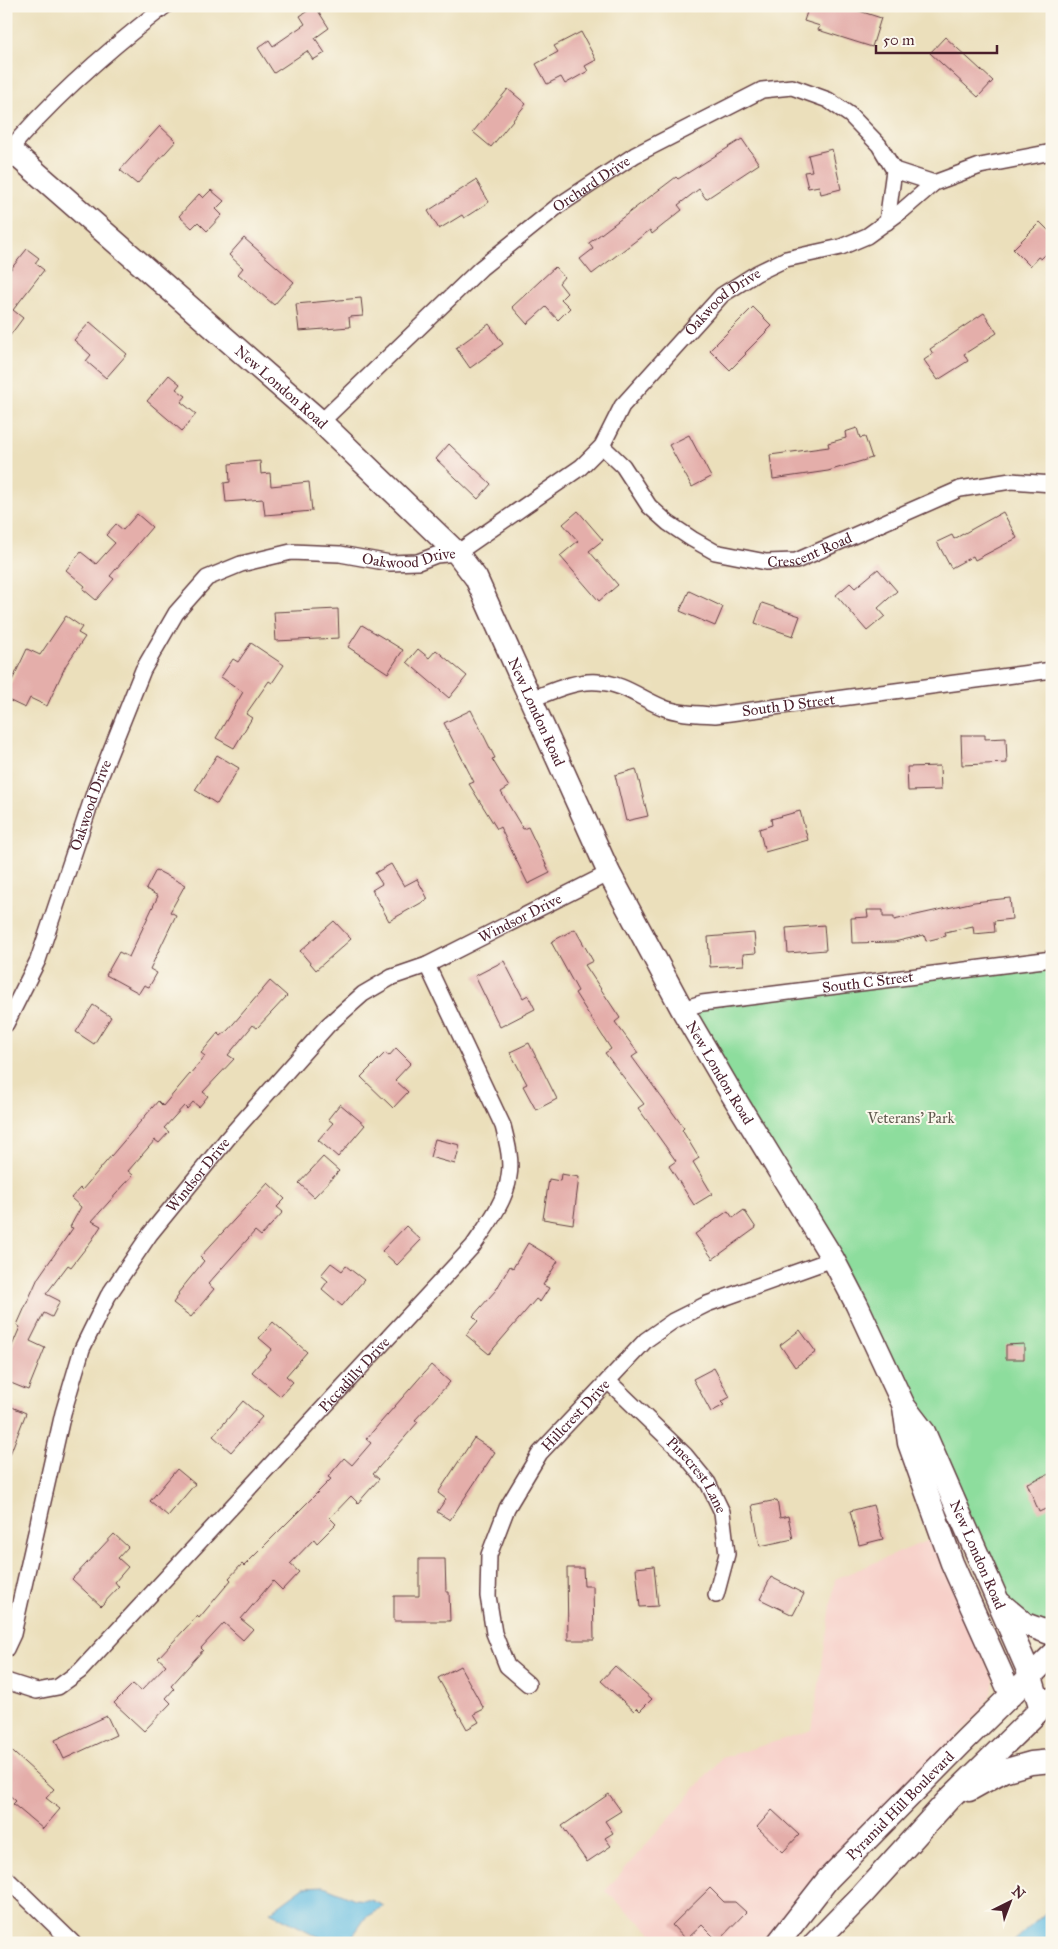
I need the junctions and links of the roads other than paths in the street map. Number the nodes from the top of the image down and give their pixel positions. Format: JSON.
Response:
{"nodes":[{"id":1,"x":165,"y":6,"type":"edge"},
{"id":2,"x":8,"y":150,"type":"edge"},
{"id":3,"x":1052,"y":152,"type":"edge"},
{"id":4,"x":894,"y":170,"type":"junction"},
{"id":5,"x":934,"y":183,"type":"junction"},
{"id":6,"x":887,"y":222,"type":"junction"},
{"id":7,"x":321,"y":422,"type":"junction"},
{"id":8,"x":602,"y":446,"type":"junction"},
{"id":9,"x":1052,"y":484,"type":"edge"},
{"id":10,"x":457,"y":552,"type":"junction"},
{"id":11,"x":1052,"y":670,"type":"edge"},
{"id":12,"x":532,"y":699,"type":"junction"},
{"id":13,"x":609,"y":873,"type":"junction"},
{"id":14,"x":1052,"y":959,"type":"edge"},
{"id":15,"x":427,"y":964,"type":"junction"},
{"id":16,"x":682,"y":1009,"type":"junction"},
{"id":17,"x":6,"y":1024,"type":"edge"},
{"id":18,"x":833,"y":1259,"type":"junction"},
{"id":19,"x":608,"y":1381,"type":"junction"},
{"id":20,"x":904,"y":1406,"type":"junction"},
{"id":21,"x":716,"y":1595,"type":"dead end"},
{"id":22,"x":996,"y":1600,"type":"junction"},
{"id":23,"x":1052,"y":1634,"type":"edge"},
{"id":24,"x":6,"y":1649,"type":"edge"},
{"id":25,"x":1052,"y":1655,"type":"edge"},
{"id":26,"x":1031,"y":1677,"type":"junction"},
{"id":27,"x":6,"y":1681,"type":"edge"},
{"id":28,"x":528,"y":1684,"type":"dead end"},
{"id":29,"x":1011,"y":1696,"type":"junction"},
{"id":30,"x":1048,"y":1711,"type":"edge"},
{"id":31,"x":1052,"y":1761,"type":"edge"},
{"id":32,"x":948,"y":1800,"type":"junction"},
{"id":33,"x":6,"y":1878,"type":"edge"},
{"id":34,"x":73,"y":1943,"type":"edge"},
{"id":35,"x":778,"y":1943,"type":"edge"},
{"id":36,"x":815,"y":1943,"type":"edge"}],
"edges":[{"from":1,"to":2,"type":"street"},
{"from":2,"to":7,"type":"street","name":"New London Road"},
{"from":3,"to":5,"type":"street","name":"Oakwood Drive"},
{"from":4,"to":5,"type":"street"},
{"from":4,"to":6,"type":"street"},
{"from":4,"to":7,"type":"street","name":"Orchard Drive"},
{"from":5,"to":6,"type":"street","name":"Oakwood Drive"},
{"from":6,"to":8,"type":"street","name":"Oakwood Drive"},
{"from":7,"to":10,"type":"street","name":"New London Road"},
{"from":8,"to":9,"type":"street","name":"Crescent Road"},
{"from":8,"to":10,"type":"street","name":"Oakwood Drive"},
{"from":10,"to":12,"type":"street","name":"New London Road"},
{"from":10,"to":17,"type":"street","name":"Oakwood Drive"},
{"from":11,"to":12,"type":"street","name":"South D Street"},
{"from":12,"to":13,"type":"street","name":"New London Road"},
{"from":13,"to":15,"type":"street","name":"Windsor Drive"},
{"from":13,"to":16,"type":"street","name":"New London Road"},
{"from":14,"to":16,"type":"street","name":"South C Street"},
{"from":15,"to":24,"type":"street","name":"Windsor Drive"},
{"from":15,"to":27,"type":"street","name":"Piccadilly Drive"},
{"from":16,"to":18,"type":"street","name":"New London Road"},
{"from":18,"to":19,"type":"street","name":"Hillcrest Drive"},
{"from":18,"to":20,"type":"street","name":"New London Road"},
{"from":19,"to":21,"type":"street","name":"Pinecrest Lane"},
{"from":19,"to":28,"type":"street","name":"Hillcrest Drive"},
{"from":20,"to":22,"type":"street","name":"New London Road"},
{"from":20,"to":29,"type":"street","name":"New London Road"},
{"from":22,"to":23,"type":"street"},
{"from":22,"to":26,"type":"street","name":"New London Road"},
{"from":25,"to":26,"type":"street","name":"Pyramid Hill Boulevard"},
{"from":26,"to":29,"type":"street","name":"Pyramid Hill Boulevard"},
{"from":26,"to":30,"type":"street","name":"New London Road"},
{"from":29,"to":30,"type":"street"},
{"from":29,"to":35,"type":"street","name":"Pyramid Hill Boulevard"},
{"from":30,"to":32,"type":"street","name":"Pyramid Hill Boulevard"},
{"from":31,"to":32,"type":"street"},
{"from":32,"to":36,"type":"street","name":"Pyramid Hill Boulevard"},
{"from":33,"to":34,"type":"street"}]}
